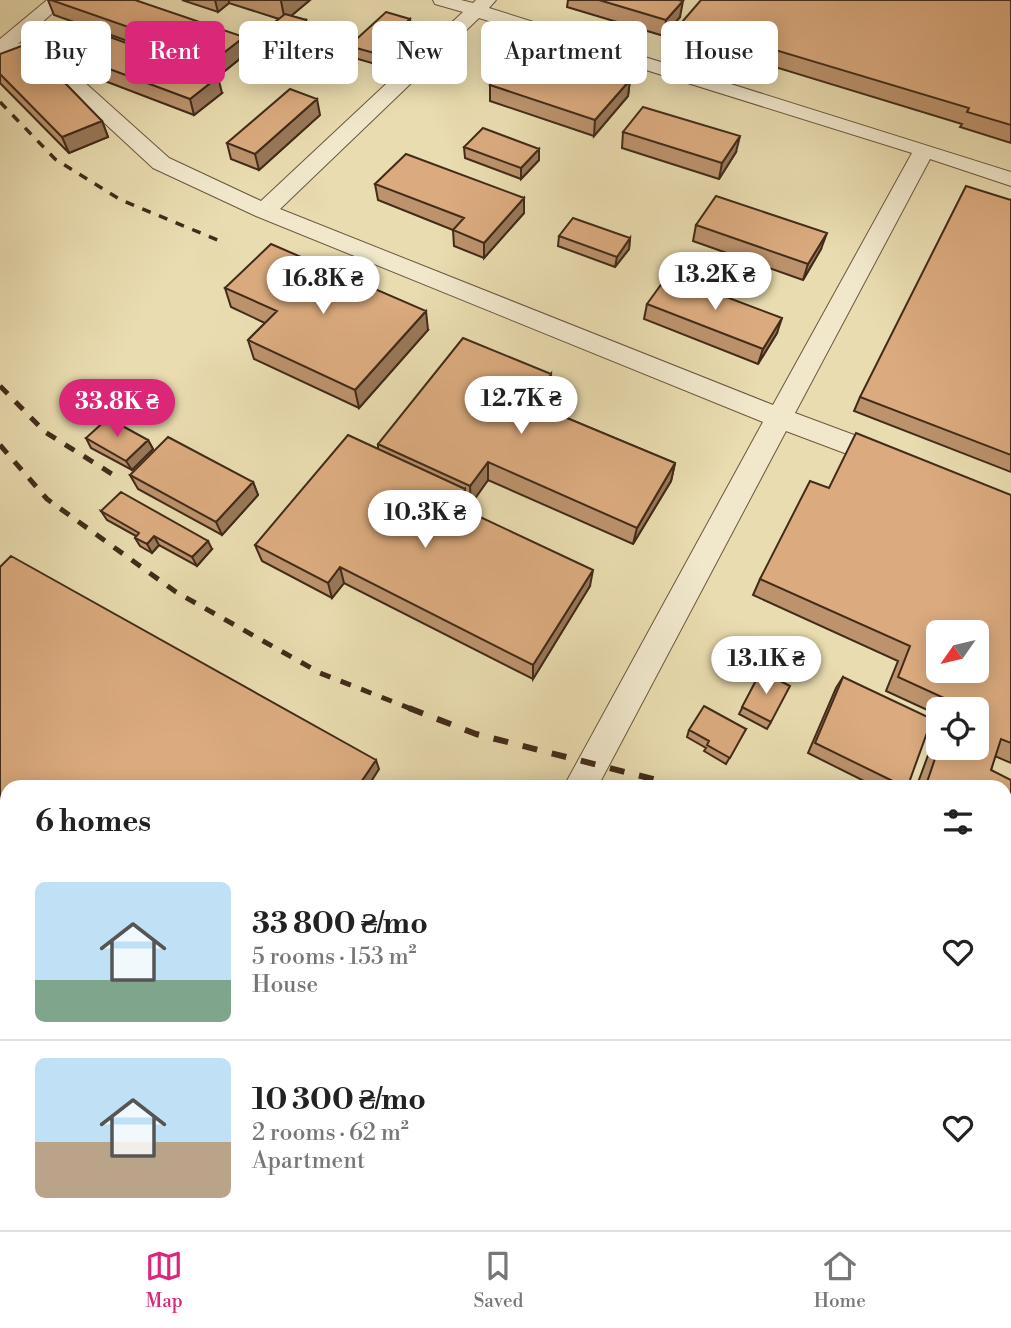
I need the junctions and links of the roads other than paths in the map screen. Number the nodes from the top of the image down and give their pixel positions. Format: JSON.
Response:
{"nodes":[{"id":1,"x":58,"y":0,"type":"edge"},
{"id":2,"x":442,"y":0,"type":"edge"},
{"id":3,"x":481,"y":5,"type":"edge"},
{"id":4,"x":0,"y":49,"type":"edge"},
{"id":5,"x":0,"y":55,"type":"edge"},
{"id":6,"x":924,"y":150,"type":"junction"},
{"id":7,"x":1011,"y":179,"type":"edge"},
{"id":8,"x":264,"y":211,"type":"junction"},
{"id":9,"x":779,"y":417,"type":"junction"},
{"id":10,"x":911,"y":468,"type":"edge"},
{"id":11,"x":585,"y":780,"type":"edge"}],
"edges":[{"from":1,"to":4,"type":"lane"},
{"from":2,"to":3,"type":"lane"},
{"from":3,"to":6,"type":"lane"},
{"from":3,"to":8,"type":"lane"},
{"from":5,"to":8,"type":"lane"},
{"from":6,"to":7,"type":"lane"},
{"from":6,"to":9,"type":"lane"},
{"from":8,"to":9,"type":"lane"},
{"from":9,"to":10,"type":"lane"},
{"from":9,"to":11,"type":"lane"}]}
